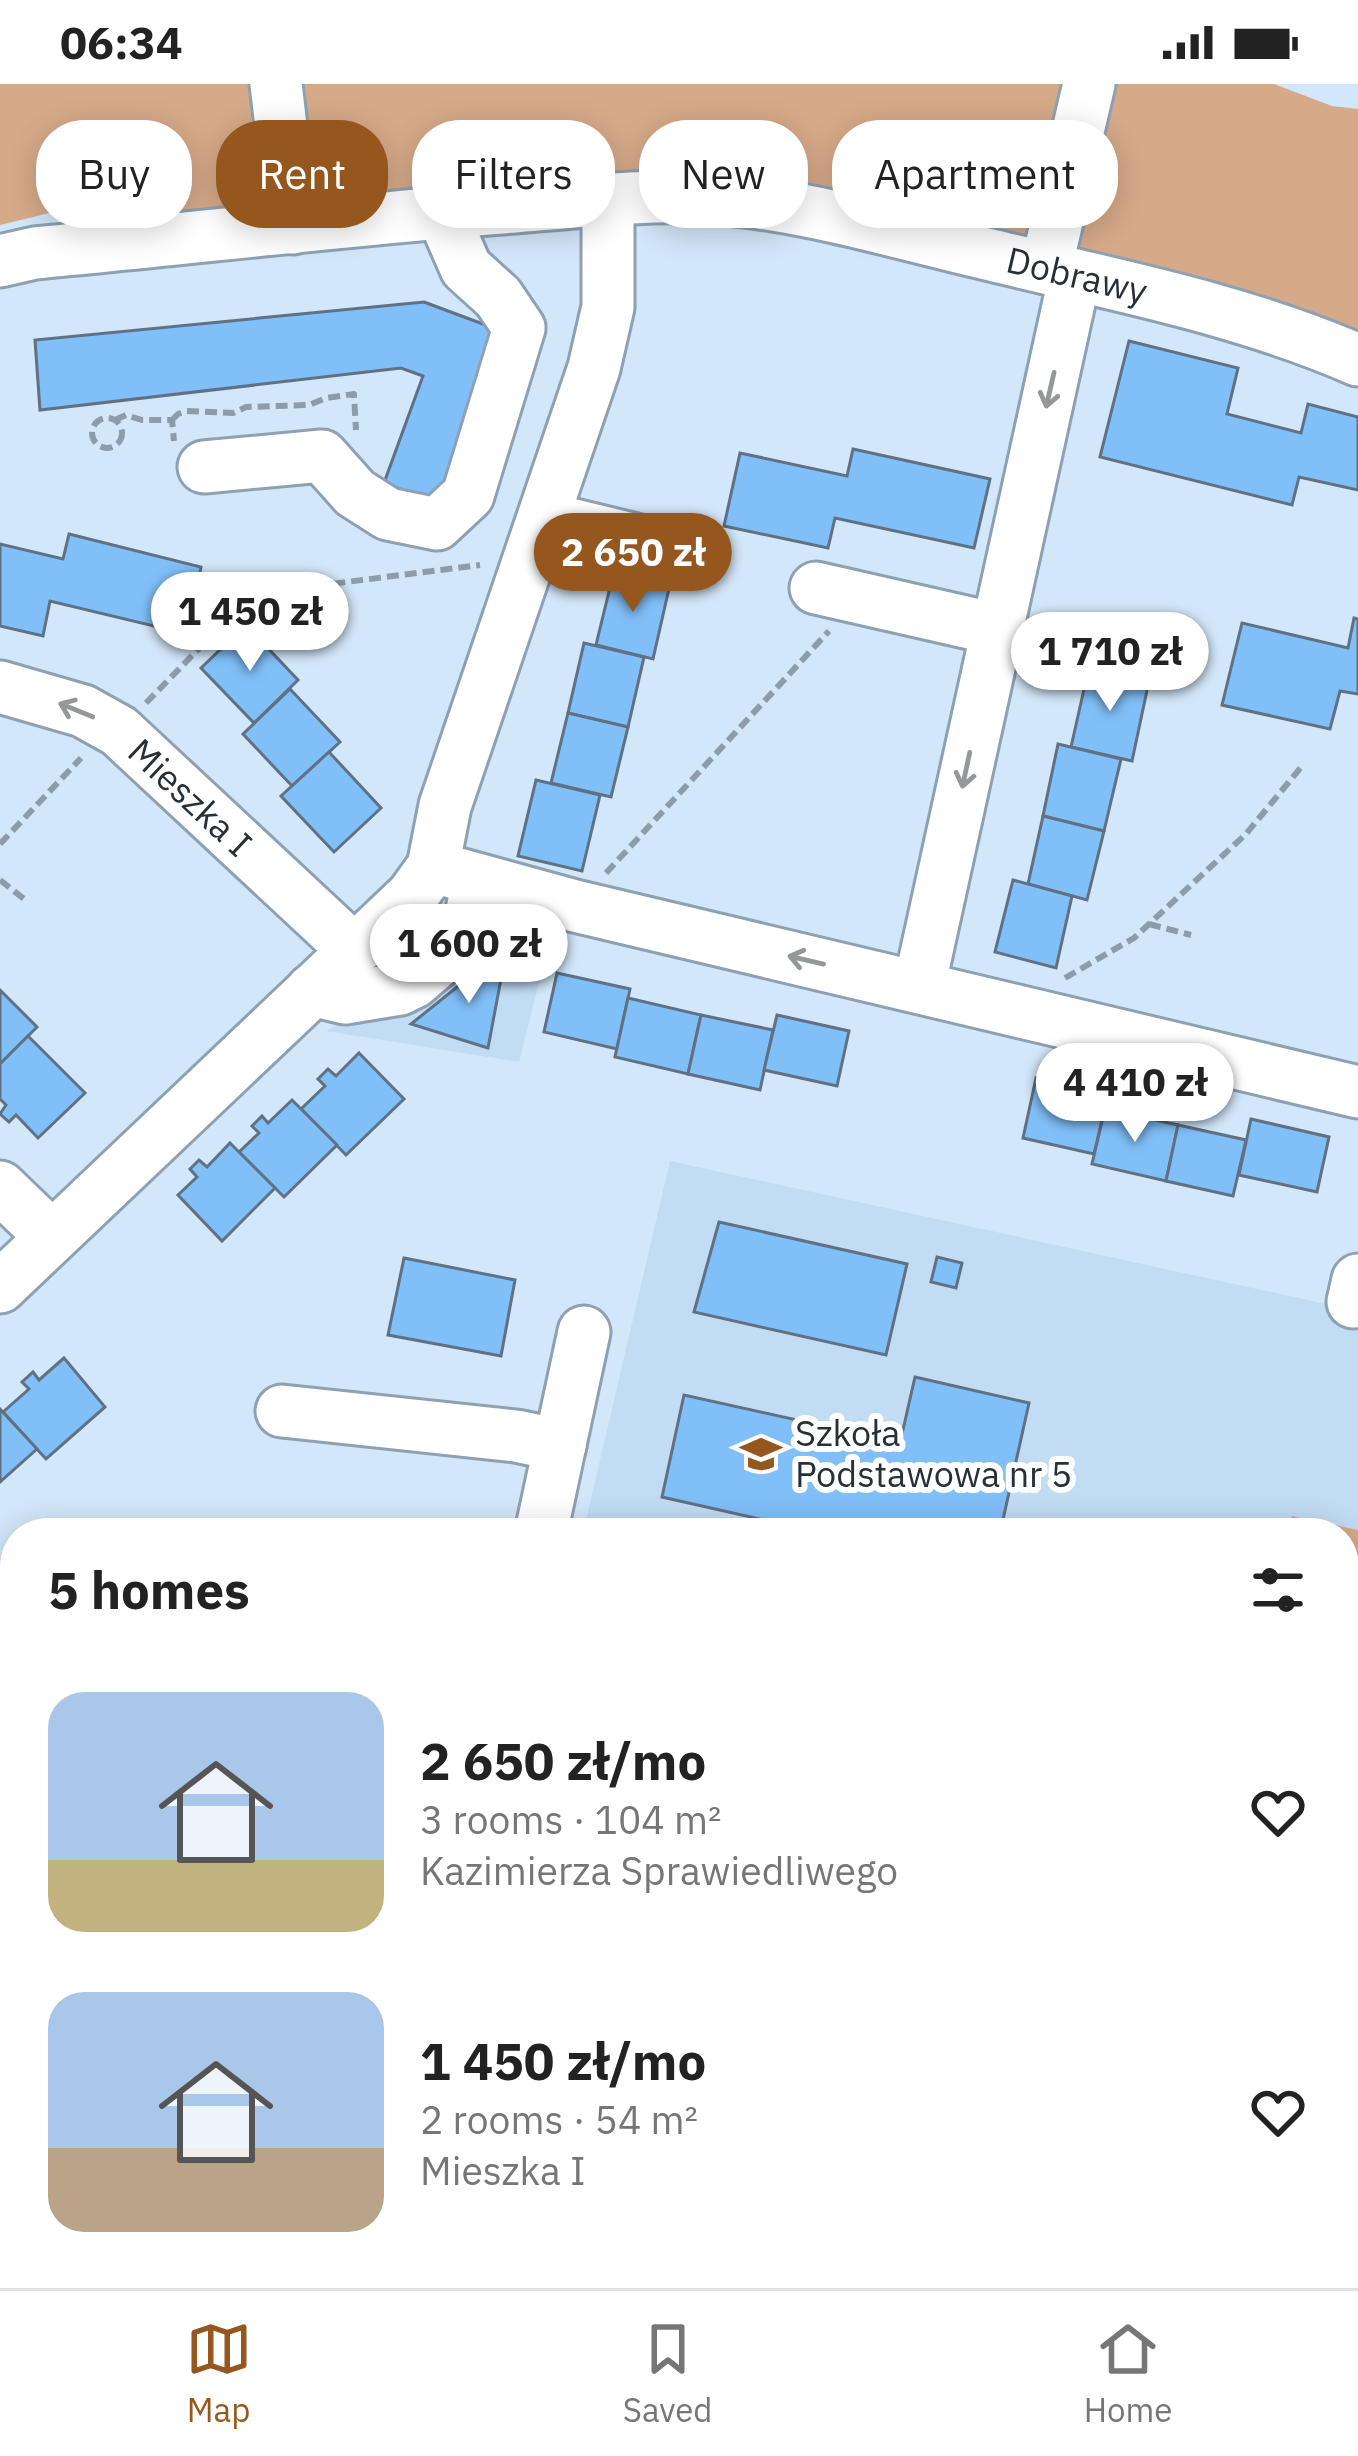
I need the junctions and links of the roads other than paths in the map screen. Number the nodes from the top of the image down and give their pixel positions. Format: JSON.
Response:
{"nodes":[{"id":1,"x":276,"y":84,"type":"edge"},
{"id":2,"x":1089,"y":84,"type":"edge"},
{"id":3,"x":615,"y":200,"type":"edge"},
{"id":4,"x":412,"y":216,"type":"edge"},
{"id":5,"x":449,"y":228,"type":"edge"},
{"id":6,"x":609,"y":228,"type":"edge"},
{"id":7,"x":293,"y":229,"type":"junction"},
{"id":8,"x":0,"y":261,"type":"edge"},
{"id":9,"x":1061,"y":272,"type":"junction"},
{"id":10,"x":1358,"y":360,"type":"edge"},
{"id":11,"x":205,"y":466,"type":"road end"},
{"id":12,"x":538,"y":538,"type":"junction"},
{"id":13,"x":644,"y":542,"type":"dead end"},
{"id":14,"x":835,"y":593,"type":"road end"},
{"id":15,"x":996,"y":628,"type":"junction"},
{"id":16,"x":0,"y":687,"type":"edge"},
{"id":17,"x":456,"y":874,"type":"junction"},
{"id":18,"x":354,"y":950,"type":"junction"},
{"id":19,"x":920,"y":987,"type":"junction"},
{"id":20,"x":312,"y":990,"type":"junction"},
{"id":21,"x":1358,"y":1092,"type":"edge"},
{"id":22,"x":0,"y":1187,"type":"edge"},
{"id":23,"x":52,"y":1237,"type":"junction"},
{"id":24,"x":0,"y":1287,"type":"edge"},
{"id":25,"x":584,"y":1332,"type":"dead end"},
{"id":26,"x":282,"y":1412,"type":"dead end"},
{"id":27,"x":560,"y":1445,"type":"junction"},
{"id":28,"x":544,"y":1518,"type":"edge"}],
"edges":[{"from":1,"to":7,"type":"street"},
{"from":2,"to":9,"type":"street"},
{"from":3,"to":9,"type":"street","name":"Dobrawy"},
{"from":4,"to":7,"type":"street","name":"Dobrawy"},
{"from":5,"to":11,"type":"street"},
{"from":6,"to":12,"type":"street"},
{"from":7,"to":8,"type":"street","name":"Dobrawy"},
{"from":9,"to":10,"type":"street","name":"Dobrawy"},
{"from":9,"to":15,"type":"street","one_way":true},
{"from":12,"to":13,"type":"street"},
{"from":12,"to":17,"type":"street"},
{"from":14,"to":15,"type":"street"},
{"from":15,"to":19,"type":"street","one_way":true},
{"from":18,"to":16,"type":"street","name":"Mieszka I","one_way":true},
{"from":17,"to":18,"type":"street"},
{"from":19,"to":17,"type":"street","one_way":true},
{"from":17,"to":20,"type":"street"},
{"from":18,"to":20,"type":"street"},
{"from":19,"to":21,"type":"street"},
{"from":20,"to":23,"type":"street"},
{"from":22,"to":23,"type":"street"},
{"from":23,"to":24,"type":"street"},
{"from":25,"to":27,"type":"street"},
{"from":26,"to":27,"type":"street"},
{"from":27,"to":28,"type":"street"}]}
